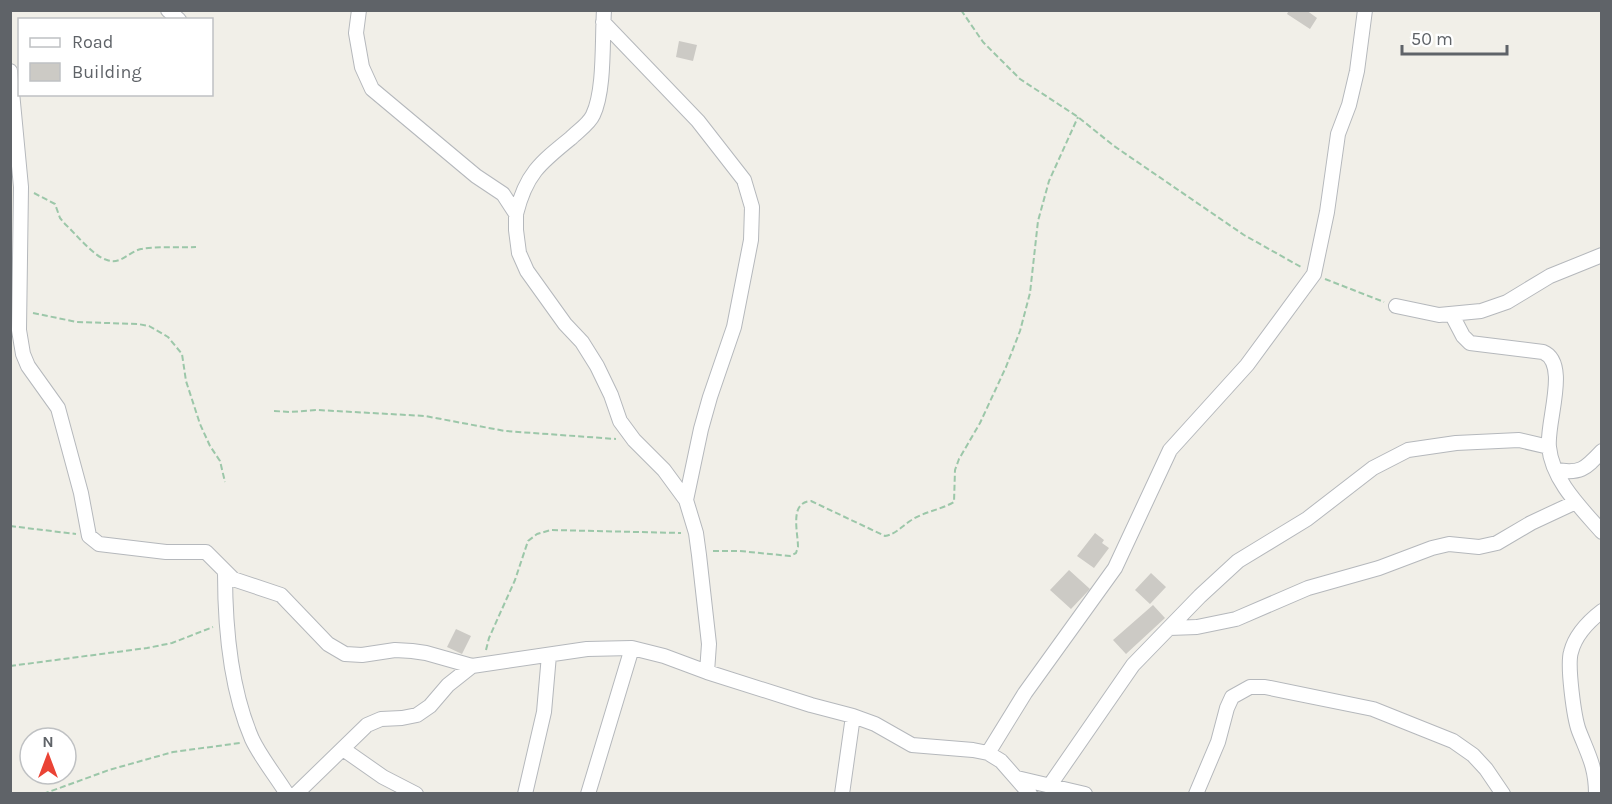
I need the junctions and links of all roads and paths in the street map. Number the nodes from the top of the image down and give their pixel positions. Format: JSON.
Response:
{"nodes":[{"id":1,"x":359,"y":10,"type":"edge"},
{"id":2,"x":961,"y":10,"type":"edge"},
{"id":3,"x":1365,"y":10,"type":"edge"},
{"id":4,"x":603,"y":16,"type":"edge"},
{"id":5,"x":10,"y":70,"type":"edge"},
{"id":6,"x":14,"y":91,"type":"edge"},
{"id":7,"x":1078,"y":117,"type":"junction"},
{"id":8,"x":21,"y":187,"type":"junction"},
{"id":9,"x":516,"y":214,"type":"junction"},
{"id":10,"x":196,"y":247,"type":"dead end"},
{"id":11,"x":1602,"y":255,"type":"edge"},
{"id":12,"x":1314,"y":274,"type":"junction"},
{"id":13,"x":1396,"y":306,"type":"joint"},
{"id":14,"x":20,"y":309,"type":"junction"},
{"id":15,"x":1452,"y":315,"type":"junction"},
{"id":16,"x":274,"y":411,"type":"dead end"},
{"id":17,"x":634,"y":440,"type":"junction"},
{"id":18,"x":1549,"y":447,"type":"junction"},
{"id":19,"x":1602,"y":451,"type":"edge"},
{"id":20,"x":1556,"y":470,"type":"junction"},
{"id":21,"x":225,"y":482,"type":"dead end"},
{"id":22,"x":686,"y":500,"type":"junction"},
{"id":23,"x":1576,"y":502,"type":"junction"},
{"id":24,"x":10,"y":526,"type":"edge"},
{"id":25,"x":1602,"y":532,"type":"edge"},
{"id":26,"x":696,"y":533,"type":"junction"},
{"id":27,"x":89,"y":536,"type":"junction"},
{"id":28,"x":699,"y":555,"type":"junction"},
{"id":29,"x":225,"y":573,"type":"junction"},
{"id":30,"x":1602,"y":611,"type":"edge"},
{"id":31,"x":225,"y":622,"type":"junction"},
{"id":32,"x":1169,"y":628,"type":"junction"},
{"id":33,"x":632,"y":648,"type":"junction"},
{"id":34,"x":549,"y":655,"type":"junction"},
{"id":35,"x":10,"y":666,"type":"edge"},
{"id":36,"x":479,"y":666,"type":"junction"},
{"id":37,"x":707,"y":672,"type":"junction"},
{"id":38,"x":853,"y":716,"type":"junction"},
{"id":39,"x":253,"y":742,"type":"junction"},
{"id":40,"x":343,"y":749,"type":"junction"},
{"id":41,"x":987,"y":753,"type":"junction"},
{"id":42,"x":1017,"y":778,"type":"junction"},
{"id":43,"x":1050,"y":785,"type":"junction"},
{"id":44,"x":43,"y":794,"type":"edge"},
{"id":45,"x":287,"y":794,"type":"edge"},
{"id":46,"x":296,"y":794,"type":"edge"},
{"id":47,"x":416,"y":794,"type":"edge"},
{"id":48,"x":525,"y":794,"type":"edge"},
{"id":49,"x":588,"y":794,"type":"edge"},
{"id":50,"x":842,"y":794,"type":"edge"},
{"id":51,"x":1030,"y":794,"type":"edge"},
{"id":52,"x":1085,"y":794,"type":"edge"},
{"id":53,"x":1196,"y":794,"type":"edge"},
{"id":54,"x":1503,"y":794,"type":"edge"},
{"id":55,"x":1596,"y":794,"type":"edge"}],
"edges":[{"from":1,"to":9,"type":"street"},
{"from":2,"to":7,"type":"path"},
{"from":3,"to":12,"type":"street"},
{"from":4,"to":9,"type":"street"},
{"from":4,"to":22,"type":"street"},
{"from":5,"to":6,"type":"street"},
{"from":6,"to":8,"type":"street"},
{"from":7,"to":12,"type":"path"},
{"from":7,"to":28,"type":"path"},
{"from":8,"to":10,"type":"path"},
{"from":8,"to":14,"type":"street"},
{"from":9,"to":17,"type":"street"},
{"from":11,"to":15,"type":"street"},
{"from":12,"to":13,"type":"path"},
{"from":12,"to":41,"type":"street"},
{"from":13,"to":15,"type":"street"},
{"from":14,"to":21,"type":"path"},
{"from":14,"to":27,"type":"street"},
{"from":15,"to":18,"type":"street"},
{"from":16,"to":17,"type":"path"},
{"from":17,"to":22,"type":"street"},
{"from":18,"to":20,"type":"street"},
{"from":18,"to":32,"type":"street"},
{"from":19,"to":20,"type":"street"},
{"from":20,"to":23,"type":"street"},
{"from":22,"to":26,"type":"street"},
{"from":23,"to":25,"type":"street"},
{"from":23,"to":32,"type":"street"},
{"from":24,"to":27,"type":"path"},
{"from":26,"to":28,"type":"street"},
{"from":26,"to":36,"type":"path"},
{"from":27,"to":29,"type":"street"},
{"from":28,"to":37,"type":"street"},
{"from":29,"to":31,"type":"street"},
{"from":29,"to":36,"type":"street"},
{"from":30,"to":55,"type":"street"},
{"from":31,"to":35,"type":"path"},
{"from":31,"to":39,"type":"street"},
{"from":32,"to":43,"type":"street"},
{"from":33,"to":34,"type":"street"},
{"from":33,"to":37,"type":"street"},
{"from":33,"to":49,"type":"street"},
{"from":34,"to":36,"type":"street"},
{"from":34,"to":48,"type":"street"},
{"from":36,"to":40,"type":"street"},
{"from":37,"to":38,"type":"street"},
{"from":38,"to":41,"type":"street"},
{"from":38,"to":50,"type":"street"},
{"from":39,"to":44,"type":"path"},
{"from":39,"to":45,"type":"street"},
{"from":40,"to":46,"type":"street"},
{"from":40,"to":47,"type":"street"},
{"from":41,"to":42,"type":"street"},
{"from":42,"to":43,"type":"street"},
{"from":42,"to":51,"type":"street"},
{"from":43,"to":52,"type":"street"},
{"from":53,"to":54,"type":"street"}]}
